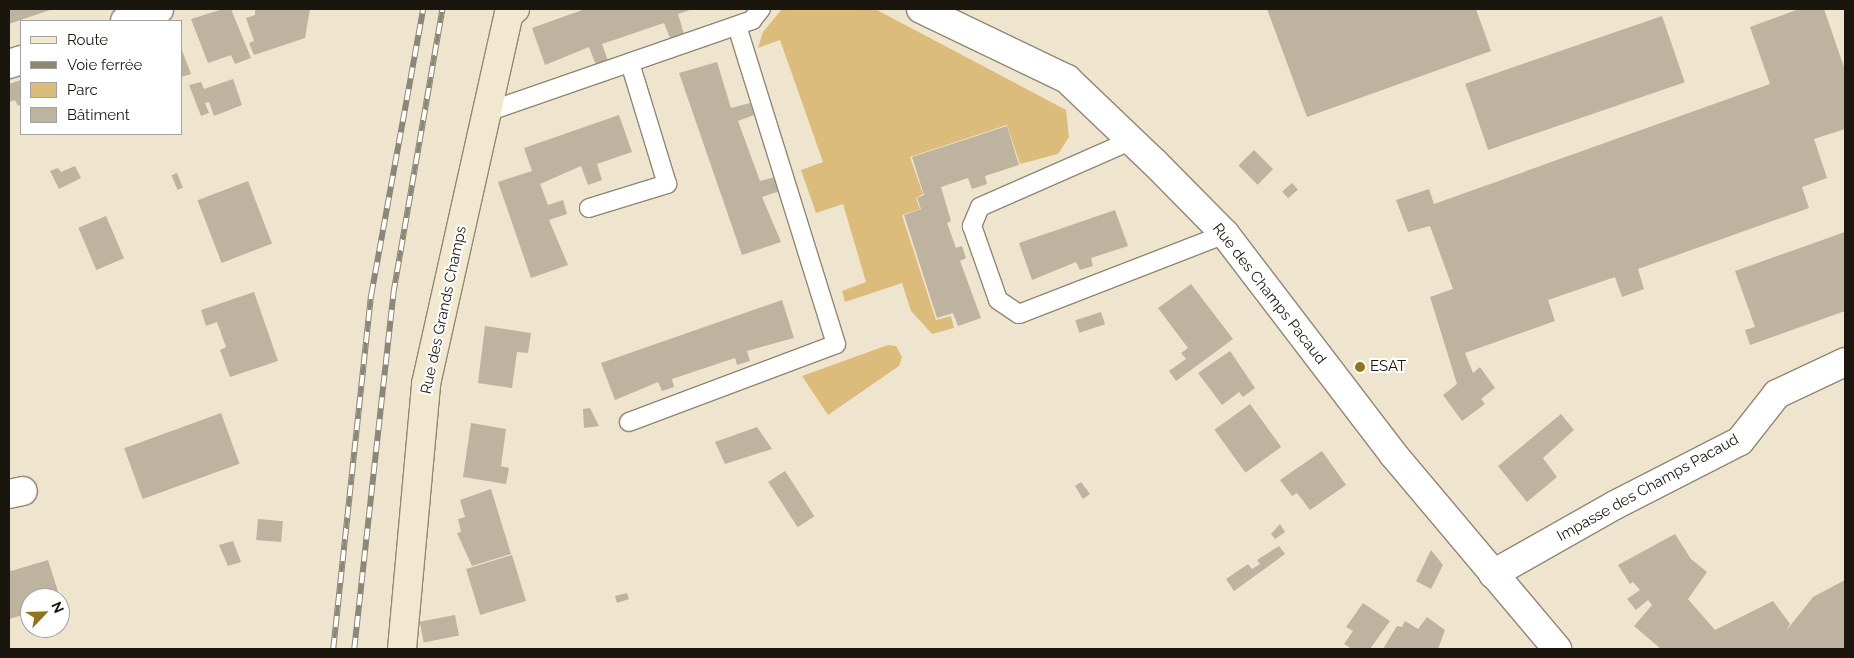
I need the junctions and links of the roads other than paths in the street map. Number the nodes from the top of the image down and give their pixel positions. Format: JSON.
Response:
{"nodes":[{"id":1,"x":159,"y":9,"type":"edge"},
{"id":2,"x":761,"y":9,"type":"edge"},
{"id":3,"x":921,"y":9,"type":"edge"},
{"id":4,"x":511,"y":10,"type":"edge"},
{"id":5,"x":128,"y":20,"type":"edge"},
{"id":6,"x":736,"y":26,"type":"junction"},
{"id":7,"x":630,"y":63,"type":"junction"},
{"id":8,"x":487,"y":112,"type":"junction"},
{"id":9,"x":1130,"y":141,"type":"junction"},
{"id":10,"x":589,"y":208,"type":"dead end"},
{"id":11,"x":1225,"y":234,"type":"junction"},
{"id":12,"x":1845,"y":362,"type":"edge"},
{"id":13,"x":629,"y":422,"type":"dead end"},
{"id":14,"x":1493,"y":574,"type":"junction"},
{"id":15,"x":402,"y":649,"type":"edge"},
{"id":16,"x":1557,"y":649,"type":"edge"}],
"edges":[{"from":1,"to":5,"type":"street"},
{"from":2,"to":6,"type":"lane"},
{"from":3,"to":9,"type":"street","name":"Rue des Champs Pacaud"},
{"from":4,"to":8,"type":"street","name":"Rue des Grands Champs"},
{"from":6,"to":7,"type":"lane"},
{"from":6,"to":13,"type":"lane"},
{"from":7,"to":8,"type":"lane"},
{"from":7,"to":10,"type":"lane"},
{"from":8,"to":15,"type":"street","name":"Rue des Grands Champs"},
{"from":9,"to":11,"type":"street","name":"Rue des Champs Pacaud"},
{"from":9,"to":11,"type":"lane"},
{"from":11,"to":14,"type":"street","name":"Rue des Champs Pacaud"},
{"from":12,"to":14,"type":"street","name":"Impasse des Champs Pacaud"},
{"from":14,"to":16,"type":"street","name":"Rue des Champs Pacaud"}]}
